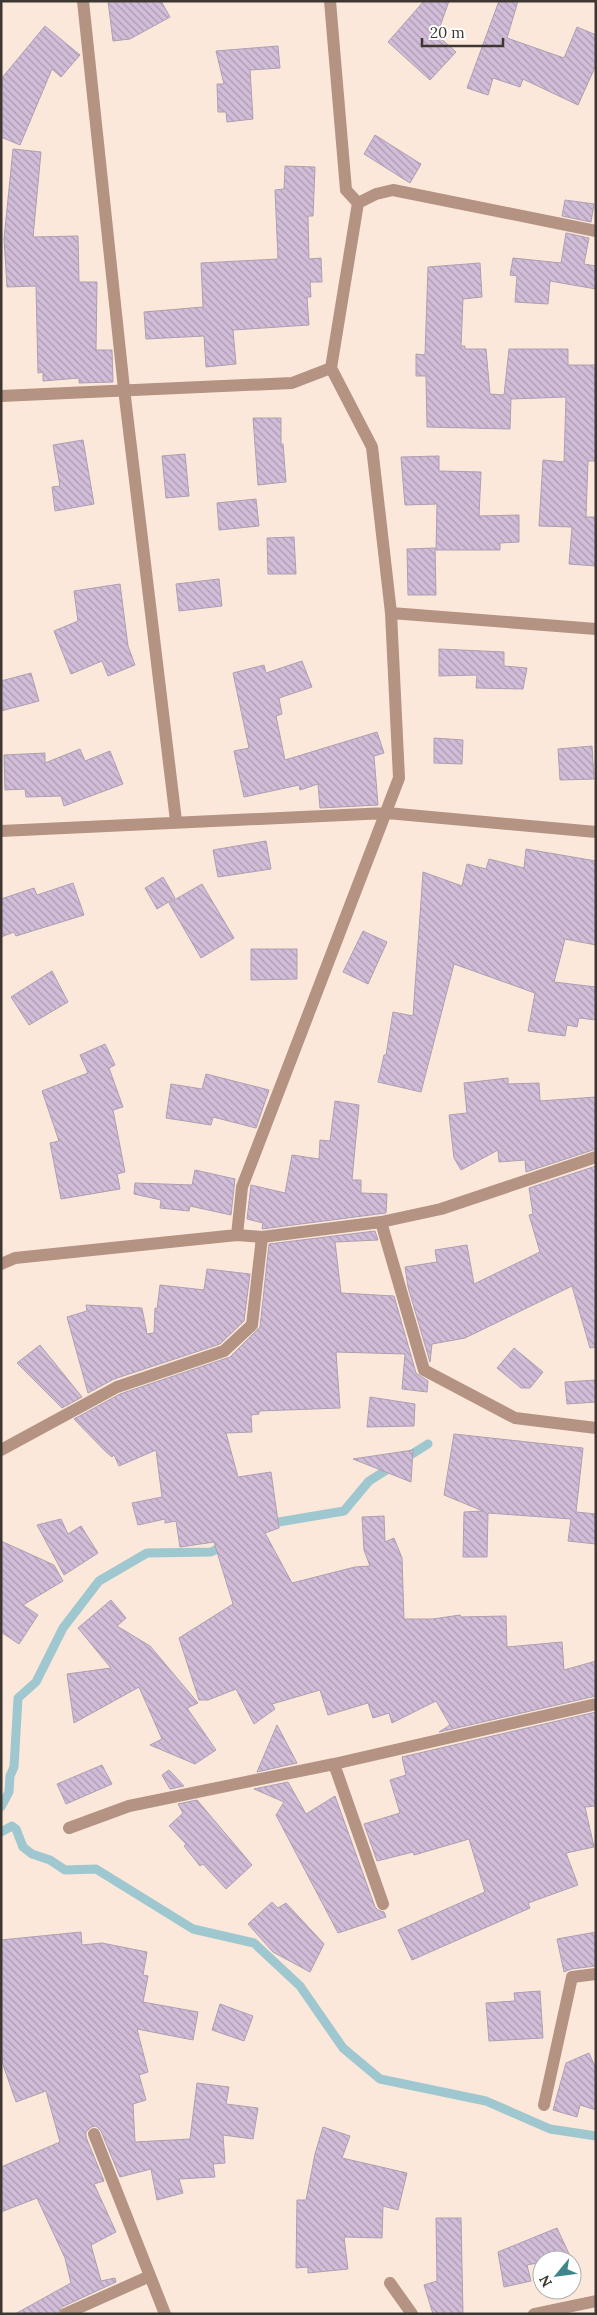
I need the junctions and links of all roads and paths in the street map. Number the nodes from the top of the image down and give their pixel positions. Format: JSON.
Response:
{"nodes":[{"id":1,"x":83,"y":1,"type":"edge"},
{"id":2,"x":330,"y":1,"type":"edge"},
{"id":3,"x":358,"y":203,"type":"junction"},
{"id":4,"x":596,"y":231,"type":"edge"},
{"id":5,"x":331,"y":368,"type":"junction"},
{"id":6,"x":124,"y":389,"type":"junction"},
{"id":7,"x":1,"y":396,"type":"edge"},
{"id":8,"x":391,"y":613,"type":"junction"},
{"id":9,"x":596,"y":630,"type":"edge"},
{"id":10,"x":387,"y":813,"type":"junction"},
{"id":11,"x":176,"y":821,"type":"junction"},
{"id":12,"x":1,"y":831,"type":"edge"},
{"id":13,"x":596,"y":832,"type":"edge"},
{"id":14,"x":596,"y":1157,"type":"edge"},
{"id":15,"x":381,"y":1222,"type":"junction"},
{"id":16,"x":237,"y":1235,"type":"junction"},
{"id":17,"x":262,"y":1238,"type":"junction"},
{"id":18,"x":1,"y":1264,"type":"edge"},
{"id":19,"x":596,"y":1428,"type":"edge"},
{"id":20,"x":1,"y":1450,"type":"edge"},
{"id":21,"x":596,"y":1704,"type":"edge"},
{"id":22,"x":334,"y":1764,"type":"junction"},
{"id":23,"x":69,"y":1828,"type":"dead end"},
{"id":24,"x":383,"y":1904,"type":"dead end"},
{"id":25,"x":596,"y":1974,"type":"edge"},
{"id":26,"x":544,"y":2104,"type":"dead end"},
{"id":27,"x":94,"y":2134,"type":"dead end"},
{"id":28,"x":150,"y":2276,"type":"junction"},
{"id":29,"x":390,"y":2283,"type":"dead end"},
{"id":30,"x":596,"y":2301,"type":"edge"},
{"id":31,"x":65,"y":2314,"type":"edge"},
{"id":32,"x":165,"y":2314,"type":"edge"},
{"id":33,"x":412,"y":2314,"type":"edge"},
{"id":34,"x":534,"y":2314,"type":"edge"}],
"edges":[{"from":1,"to":6,"type":"street"},
{"from":2,"to":3,"type":"street"},
{"from":3,"to":4,"type":"street"},
{"from":3,"to":5,"type":"street"},
{"from":5,"to":6,"type":"street"},
{"from":5,"to":8,"type":"street"},
{"from":6,"to":7,"type":"street"},
{"from":6,"to":11,"type":"street"},
{"from":8,"to":9,"type":"street"},
{"from":8,"to":10,"type":"street"},
{"from":10,"to":11,"type":"street"},
{"from":10,"to":13,"type":"street"},
{"from":10,"to":16,"type":"street"},
{"from":11,"to":12,"type":"street"},
{"from":14,"to":15,"type":"street"},
{"from":15,"to":17,"type":"street"},
{"from":15,"to":19,"type":"street"},
{"from":16,"to":17,"type":"street"},
{"from":16,"to":18,"type":"street"},
{"from":17,"to":20,"type":"street"},
{"from":21,"to":22,"type":"street"},
{"from":22,"to":23,"type":"street"},
{"from":22,"to":24,"type":"street"},
{"from":25,"to":26,"type":"street"},
{"from":27,"to":28,"type":"street"},
{"from":28,"to":31,"type":"street"},
{"from":28,"to":32,"type":"street"},
{"from":29,"to":33,"type":"street"},
{"from":30,"to":34,"type":"street"}]}
